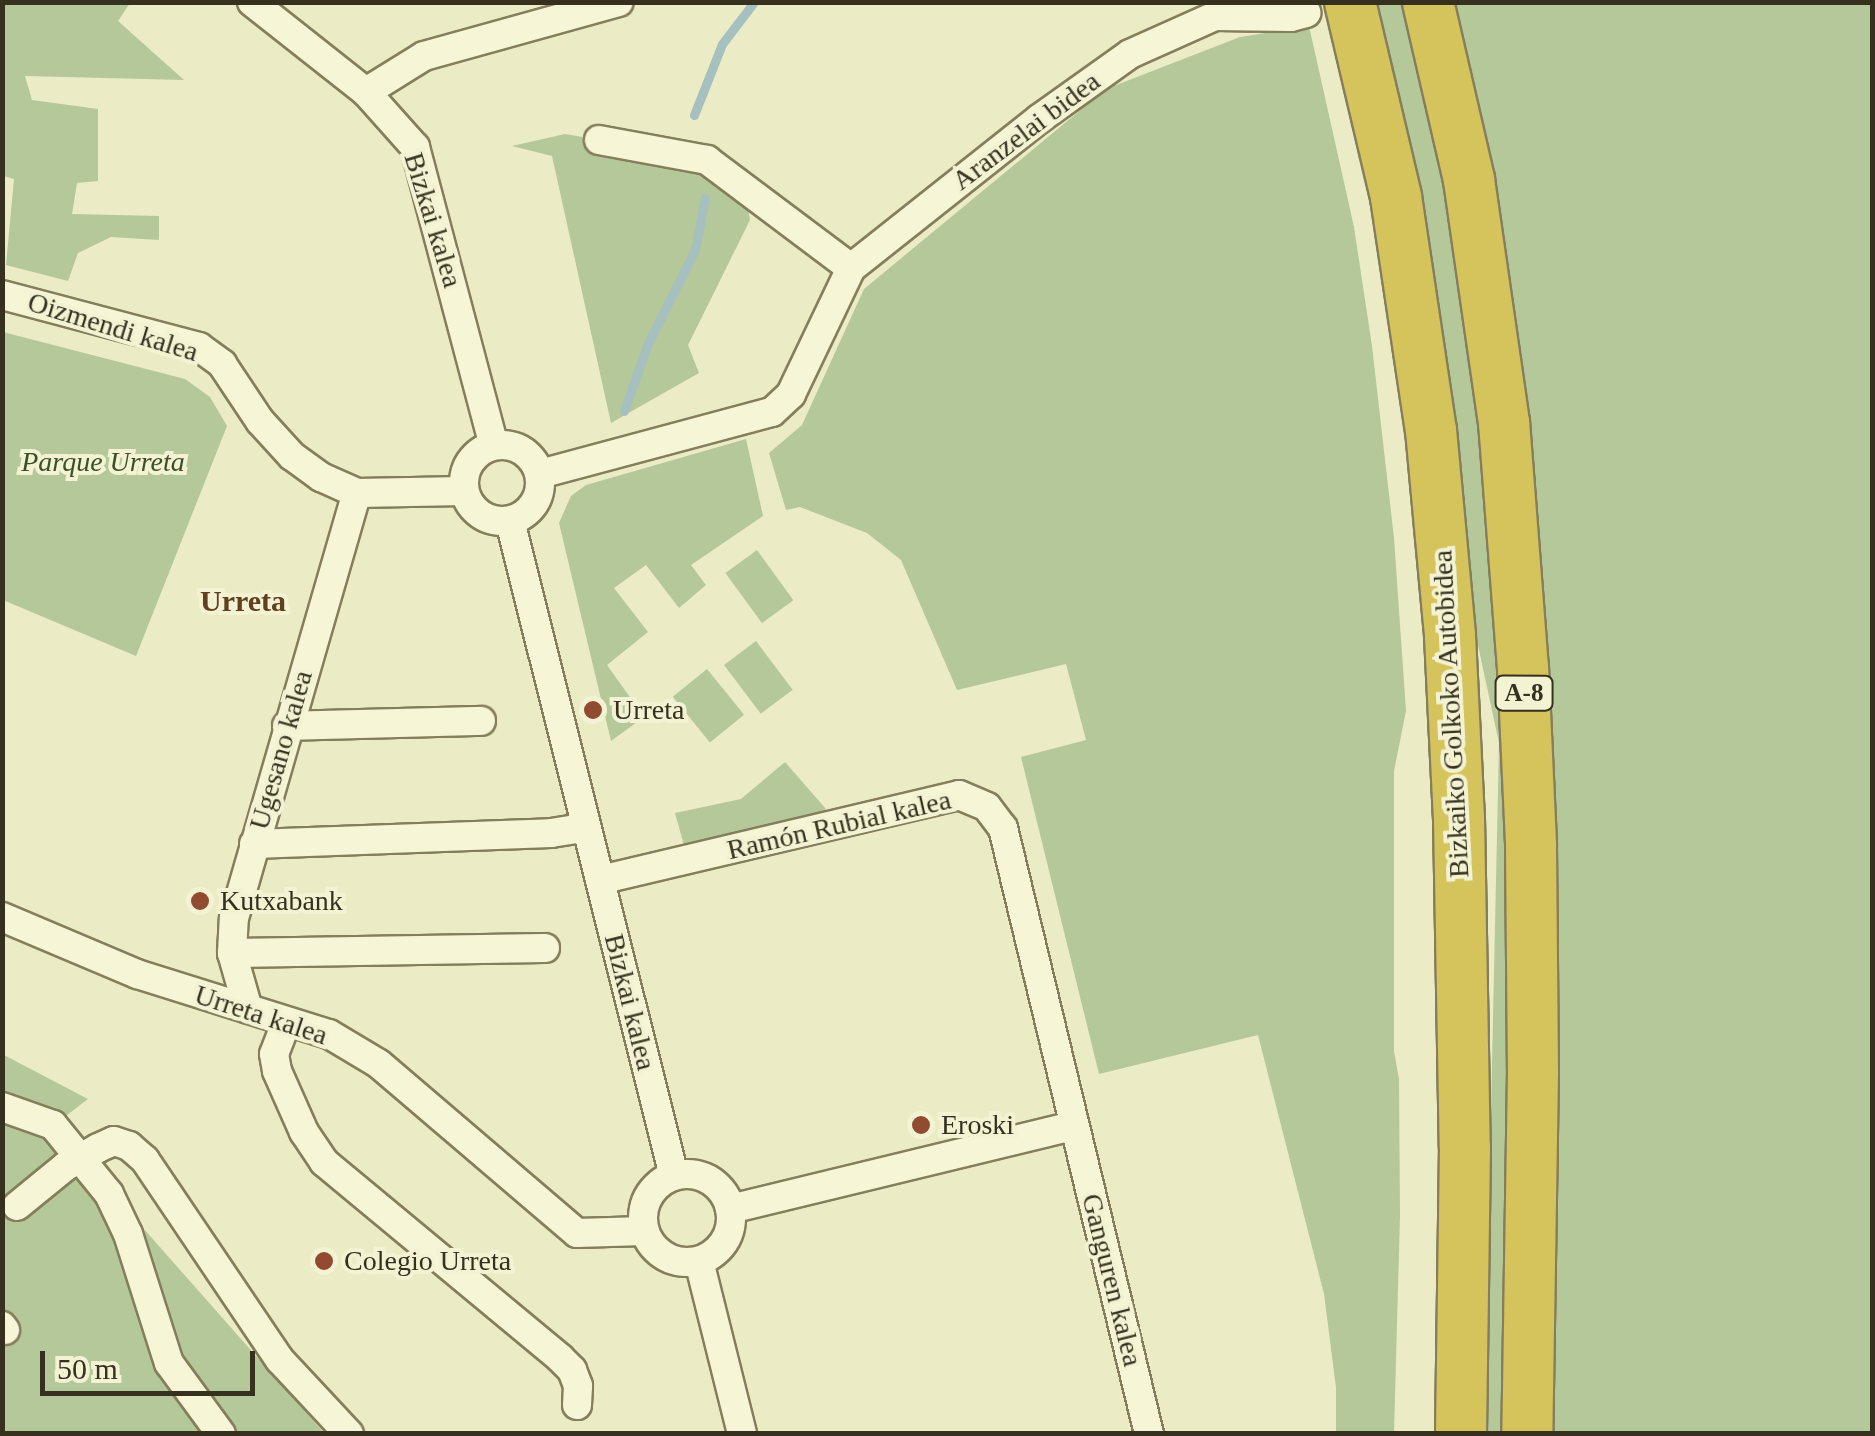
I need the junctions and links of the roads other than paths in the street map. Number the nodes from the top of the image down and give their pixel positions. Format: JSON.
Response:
{"nodes":[{"id":1,"x":252,"y":2,"type":"edge"},
{"id":2,"x":619,"y":2,"type":"edge"},
{"id":3,"x":1428,"y":2,"type":"edge"},
{"id":4,"x":1328,"y":8,"type":"edge"},
{"id":5,"x":1214,"y":10,"type":"edge"},
{"id":6,"x":366,"y":92,"type":"junction"},
{"id":7,"x":599,"y":140,"type":"dead end"},
{"id":8,"x":851,"y":268,"type":"junction"},
{"id":9,"x":2,"y":295,"type":"edge"},
{"id":10,"x":494,"y":446,"type":"junction"},
{"id":11,"x":540,"y":474,"type":"junction"},
{"id":12,"x":464,"y":490,"type":"junction"},
{"id":13,"x":358,"y":494,"type":"junction"},
{"id":14,"x":510,"y":521,"type":"junction"},
{"id":15,"x":482,"y":721,"type":"dead end"},
{"id":16,"x":287,"y":726,"type":"junction"},
{"id":17,"x":587,"y":827,"type":"junction"},
{"id":18,"x":254,"y":844,"type":"junction"},
{"id":19,"x":600,"y":880,"type":"junction"},
{"id":20,"x":2,"y":917,"type":"edge"},
{"id":21,"x":545,"y":948,"type":"dead end"},
{"id":22,"x":232,"y":953,"type":"junction"},
{"id":23,"x":248,"y":1010,"type":"junction"},
{"id":24,"x":286,"y":1023,"type":"junction"},
{"id":25,"x":2,"y":1107,"type":"edge"},
{"id":26,"x":1074,"y":1126,"type":"junction"},
{"id":27,"x":82,"y":1157,"type":"junction"},
{"id":28,"x":674,"y":1176,"type":"junction"},
{"id":29,"x":17,"y":1206,"type":"dead end"},
{"id":30,"x":730,"y":1209,"type":"junction"},
{"id":31,"x":644,"y":1230,"type":"junction"},
{"id":32,"x":699,"y":1261,"type":"junction"},
{"id":33,"x":1464,"y":1353,"type":"junction"},
{"id":34,"x":577,"y":1405,"type":"dead end"},
{"id":35,"x":1529,"y":1419,"type":"edge"},
{"id":36,"x":221,"y":1434,"type":"edge"},
{"id":37,"x":349,"y":1434,"type":"edge"},
{"id":38,"x":742,"y":1434,"type":"edge"},
{"id":39,"x":1149,"y":1434,"type":"edge"},
{"id":40,"x":1450,"y":1434,"type":"edge"},
{"id":41,"x":1461,"y":1434,"type":"edge"}],
"edges":[{"from":1,"to":6,"type":"street","name":"Bizkai kalea"},
{"from":2,"to":6,"type":"street"},
{"from":3,"to":35,"type":"highway","number":"A-8"},
{"from":4,"to":5,"type":"street","name":"Aranzelai bidea"},
{"from":4,"to":33,"type":"highway","name":"Bizkaiko Golkoko Autobidea","number":"A-8"},
{"from":5,"to":8,"type":"street","name":"Aranzelai bidea"},
{"from":6,"to":10,"type":"street","name":"Bizkai kalea"},
{"from":7,"to":8,"type":"street"},
{"from":8,"to":11,"type":"street","name":"Aranzelai bidea"},
{"from":9,"to":13,"type":"street","name":"Oizmendi kalea"},
{"from":10,"to":11,"type":"street"},
{"from":10,"to":12,"type":"street"},
{"from":11,"to":14,"type":"street"},
{"from":12,"to":13,"type":"street","name":"Oizmendi kalea"},
{"from":12,"to":14,"type":"street"},
{"from":13,"to":16,"type":"street","name":"Ugesano kalea"},
{"from":14,"to":17,"type":"street","name":"Bizkai kalea"},
{"from":15,"to":16,"type":"street"},
{"from":16,"to":18,"type":"street","name":"Ugesano kalea"},
{"from":17,"to":18,"type":"street"},
{"from":17,"to":19,"type":"street","name":"Bizkai kalea"},
{"from":18,"to":22,"type":"street","name":"Ugesano kalea"},
{"from":19,"to":26,"type":"street","name":"Ramón Rubial kalea"},
{"from":19,"to":28,"type":"street","name":"Bizkai kalea"},
{"from":20,"to":23,"type":"street","name":"Urreta kalea"},
{"from":21,"to":22,"type":"street"},
{"from":22,"to":23,"type":"street","name":"Ugesano kalea"},
{"from":23,"to":24,"type":"street","name":"Urreta kalea"},
{"from":24,"to":31,"type":"street","name":"Urreta kalea"},
{"from":24,"to":34,"type":"street"},
{"from":25,"to":27,"type":"street"},
{"from":26,"to":30,"type":"street"},
{"from":26,"to":39,"type":"street","name":"Ganguren kalea"},
{"from":27,"to":29,"type":"street"},
{"from":27,"to":36,"type":"street"},
{"from":27,"to":37,"type":"street"},
{"from":28,"to":30,"type":"street"},
{"from":28,"to":31,"type":"street"},
{"from":30,"to":32,"type":"street"},
{"from":31,"to":32,"type":"street"},
{"from":32,"to":38,"type":"street"},
{"from":33,"to":40,"type":"highway"},
{"from":33,"to":41,"type":"highway","name":"Bizkaiko Golkoko Autobidea","number":"A-8"}]}
